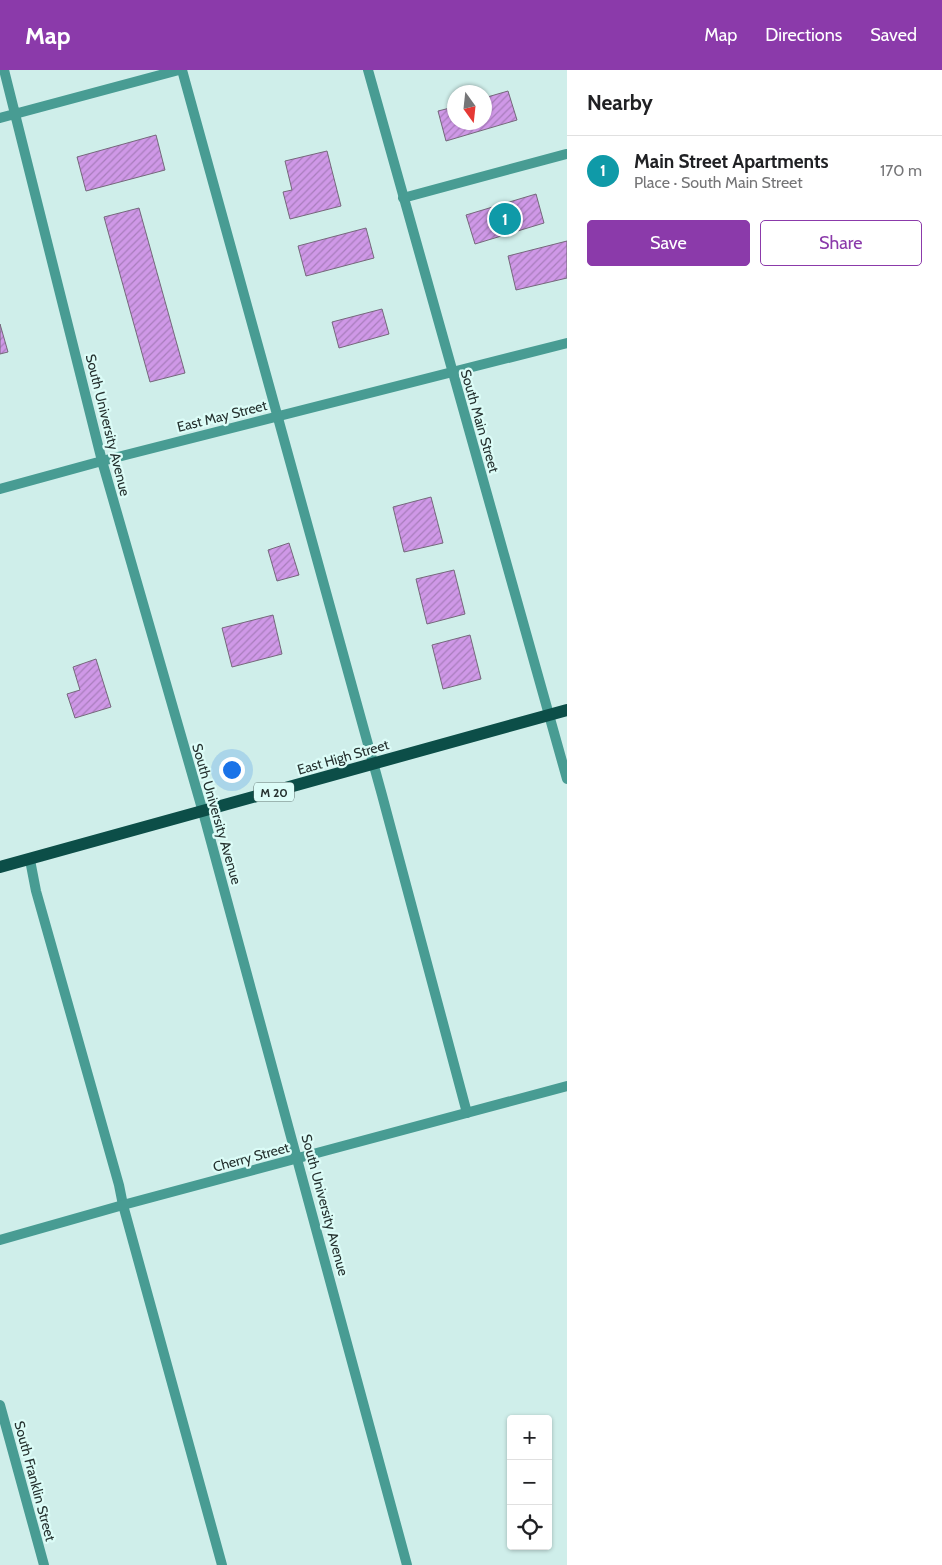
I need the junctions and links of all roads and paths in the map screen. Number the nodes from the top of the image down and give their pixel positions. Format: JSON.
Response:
{"nodes":[{"id":1,"x":4,"y":70,"type":"edge"},
{"id":2,"x":180,"y":70,"type":"edge"},
{"id":3,"x":368,"y":70,"type":"edge"},
{"id":4,"x":16,"y":114,"type":"junction"},
{"id":5,"x":0,"y":118,"type":"edge"},
{"id":6,"x":566,"y":154,"type":"edge"},
{"id":7,"x":404,"y":198,"type":"junction"},
{"id":8,"x":567,"y":342,"type":"edge"},
{"id":9,"x":452,"y":372,"type":"junction"},
{"id":10,"x":277,"y":416,"type":"junction"},
{"id":11,"x":102,"y":461,"type":"junction"},
{"id":12,"x":0,"y":489,"type":"edge"},
{"id":13,"x":567,"y":710,"type":"edge"},
{"id":14,"x":549,"y":715,"type":"junction"},
{"id":15,"x":374,"y":764,"type":"junction"},
{"id":16,"x":567,"y":780,"type":"edge"},
{"id":17,"x":203,"y":812,"type":"junction"},
{"id":18,"x":30,"y":860,"type":"junction"},
{"id":19,"x":0,"y":867,"type":"edge"},
{"id":20,"x":567,"y":1086,"type":"edge"},
{"id":21,"x":467,"y":1113,"type":"junction"},
{"id":22,"x":298,"y":1158,"type":"junction"},
{"id":23,"x":123,"y":1205,"type":"junction"},
{"id":24,"x":0,"y":1240,"type":"edge"},
{"id":25,"x":0,"y":1405,"type":"edge"},
{"id":26,"x":44,"y":1565,"type":"edge"},
{"id":27,"x":222,"y":1565,"type":"edge"},
{"id":28,"x":408,"y":1565,"type":"edge"}],
"edges":[{"from":1,"to":4,"type":"street","name":"South University Avenue"},
{"from":2,"to":4,"type":"street"},
{"from":2,"to":10,"type":"street"},
{"from":3,"to":7,"type":"street","name":"South Main Street"},
{"from":4,"to":5,"type":"street"},
{"from":4,"to":11,"type":"street","name":"South University Avenue"},
{"from":6,"to":7,"type":"street"},
{"from":7,"to":9,"type":"street","name":"South Main Street"},
{"from":8,"to":9,"type":"street","name":"East May Street"},
{"from":9,"to":10,"type":"street","name":"East May Street"},
{"from":9,"to":14,"type":"street","name":"South Main Street"},
{"from":10,"to":11,"type":"street","name":"East May Street"},
{"from":10,"to":15,"type":"street"},
{"from":11,"to":12,"type":"street","name":"East May Street"},
{"from":11,"to":17,"type":"street","name":"South University Avenue"},
{"from":13,"to":14,"type":"main road","number":"M 20"},
{"from":14,"to":15,"type":"main road","name":"East High Street","number":"M 20"},
{"from":14,"to":16,"type":"street","name":"South Main Street"},
{"from":15,"to":17,"type":"main road","name":"East High Street","number":"M 20"},
{"from":15,"to":21,"type":"street"},
{"from":17,"to":18,"type":"main road","name":"East High Street","number":"M 20"},
{"from":17,"to":22,"type":"street","name":"South University Avenue"},
{"from":18,"to":19,"type":"main road","name":"East High Street","number":"M 20"},
{"from":18,"to":23,"type":"street"},
{"from":20,"to":21,"type":"street","name":"Cherry Street"},
{"from":21,"to":22,"type":"street","name":"Cherry Street"},
{"from":22,"to":23,"type":"street","name":"Cherry Street"},
{"from":22,"to":28,"type":"street","name":"South University Avenue"},
{"from":23,"to":24,"type":"street","name":"Cherry Street"},
{"from":23,"to":27,"type":"street"},
{"from":25,"to":26,"type":"street","name":"South Franklin Street"}]}
